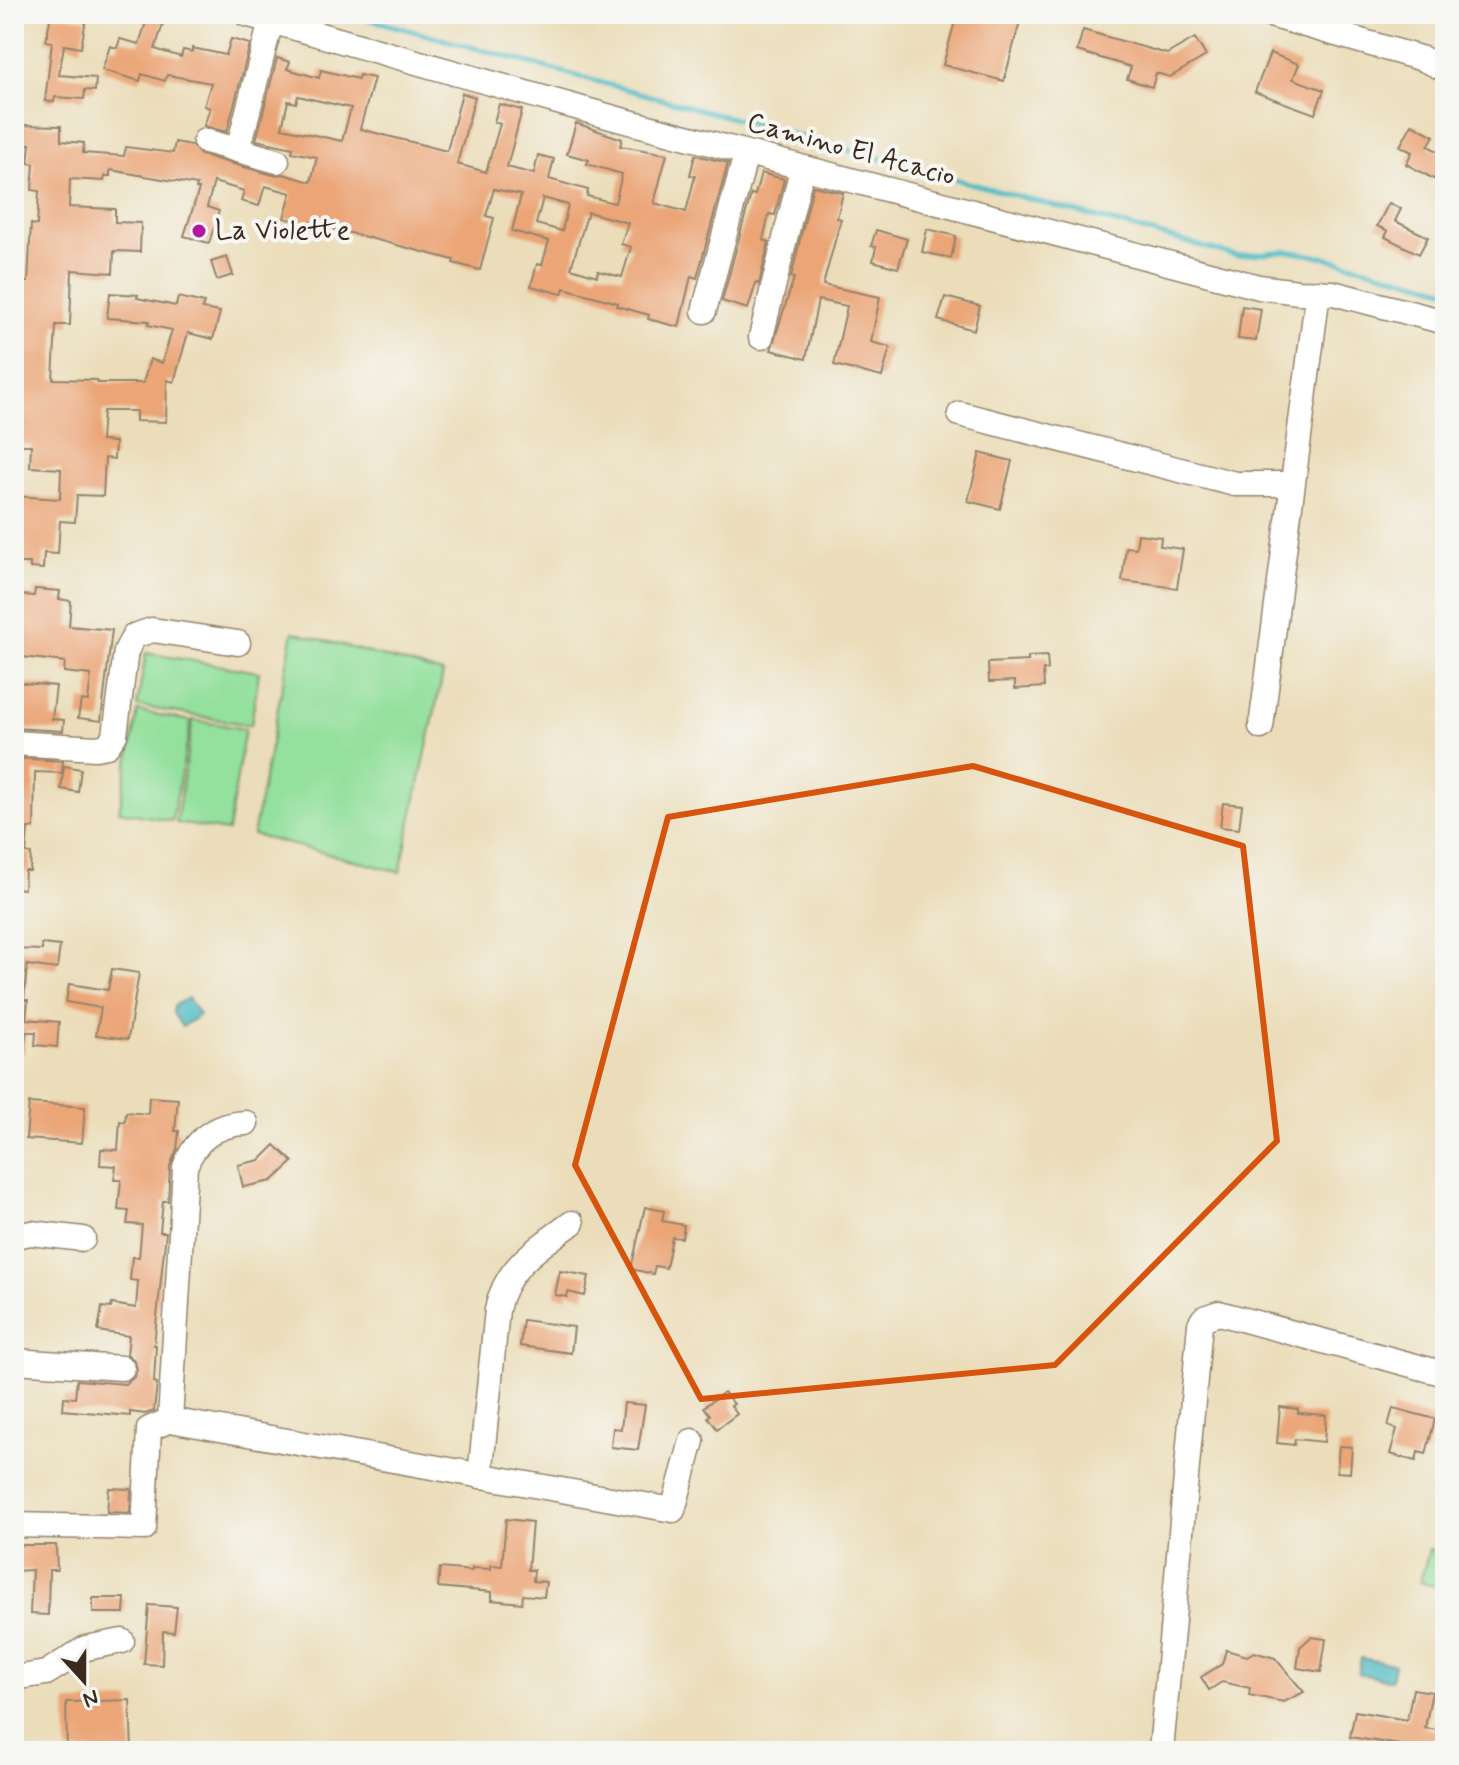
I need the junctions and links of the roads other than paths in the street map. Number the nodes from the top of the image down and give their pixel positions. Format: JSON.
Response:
{"nodes":[{"id":1,"x":246,"y":14,"type":"edge"},
{"id":2,"x":1267,"y":14,"type":"edge"},
{"id":3,"x":271,"y":21,"type":"junction"},
{"id":4,"x":1445,"y":69,"type":"edge"},
{"id":5,"x":205,"y":141,"type":"dead end"},
{"id":6,"x":238,"y":150,"type":"junction"},
{"id":7,"x":746,"y":154,"type":"junction"},
{"id":8,"x":277,"y":161,"type":"dead end"},
{"id":9,"x":802,"y":169,"type":"junction"},
{"id":10,"x":1318,"y":292,"type":"junction"},
{"id":11,"x":704,"y":311,"type":"dead end"},
{"id":12,"x":1445,"y":322,"type":"edge"},
{"id":13,"x":761,"y":337,"type":"dead end"},
{"id":14,"x":960,"y":414,"type":"dead end"},
{"id":15,"x":1291,"y":484,"type":"junction"},
{"id":16,"x":238,"y":643,"type":"dead end"},
{"id":17,"x":1261,"y":727,"type":"dead end"},
{"id":18,"x":14,"y":743,"type":"edge"},
{"id":19,"x":246,"y":1123,"type":"dead end"},
{"id":20,"x":572,"y":1223,"type":"dead end"},
{"id":21,"x":14,"y":1236,"type":"edge"},
{"id":22,"x":83,"y":1239,"type":"dead end"},
{"id":23,"x":14,"y":1361,"type":"edge"},
{"id":24,"x":122,"y":1368,"type":"dead end"},
{"id":25,"x":1445,"y":1374,"type":"edge"},
{"id":26,"x":170,"y":1420,"type":"junction"},
{"id":27,"x":692,"y":1441,"type":"dead end"},
{"id":28,"x":480,"y":1476,"type":"junction"},
{"id":29,"x":14,"y":1525,"type":"edge"},
{"id":30,"x":122,"y":1641,"type":"dead end"},
{"id":31,"x":14,"y":1678,"type":"edge"},
{"id":32,"x":1161,"y":1751,"type":"edge"}],
"edges":[{"from":1,"to":3,"type":"street","name":"Camino El Acacio"},
{"from":2,"to":4,"type":"street"},
{"from":3,"to":6,"type":"street"},
{"from":3,"to":7,"type":"street","name":"Camino El Acacio"},
{"from":5,"to":6,"type":"street"},
{"from":6,"to":8,"type":"street"},
{"from":7,"to":9,"type":"street","name":"Camino El Acacio"},
{"from":7,"to":11,"type":"street"},
{"from":9,"to":10,"type":"street","name":"Camino El Acacio"},
{"from":9,"to":13,"type":"street"},
{"from":10,"to":12,"type":"street","name":"Camino El Acacio"},
{"from":10,"to":15,"type":"street"},
{"from":14,"to":15,"type":"street"},
{"from":15,"to":17,"type":"street"},
{"from":16,"to":18,"type":"street"},
{"from":19,"to":26,"type":"street"},
{"from":20,"to":28,"type":"street"},
{"from":21,"to":22,"type":"street"},
{"from":23,"to":24,"type":"street"},
{"from":25,"to":32,"type":"street"},
{"from":26,"to":28,"type":"street"},
{"from":26,"to":29,"type":"street"},
{"from":27,"to":28,"type":"street"},
{"from":30,"to":31,"type":"street"}]}
